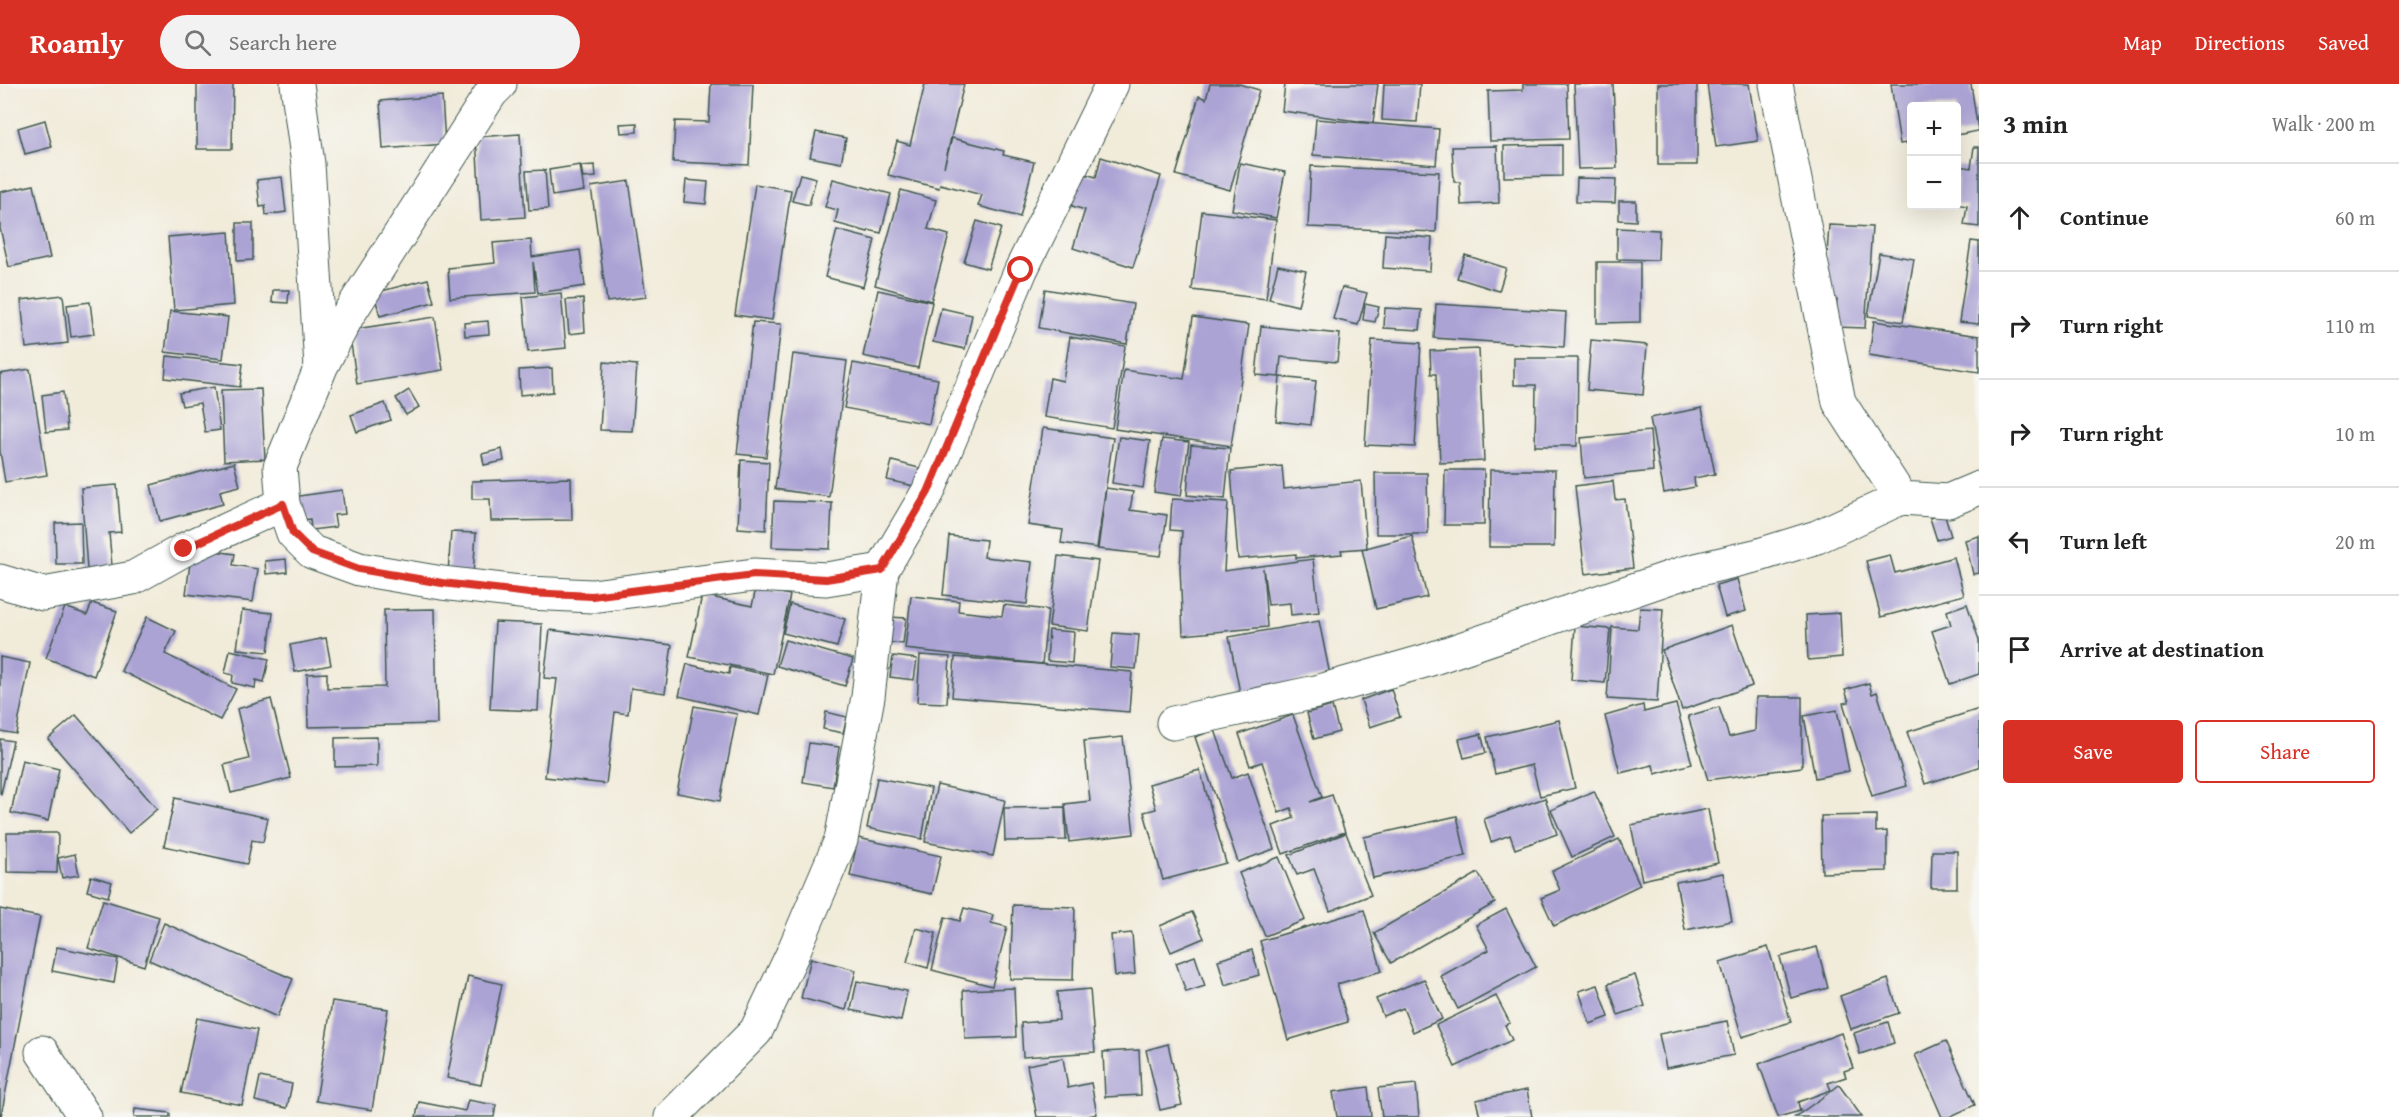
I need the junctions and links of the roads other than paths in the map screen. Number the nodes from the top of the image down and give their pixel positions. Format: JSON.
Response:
{"nodes":[{"id":1,"x":297,"y":84,"type":"edge"},
{"id":2,"x":500,"y":84,"type":"edge"},
{"id":3,"x":1112,"y":84,"type":"edge"},
{"id":4,"x":1776,"y":84,"type":"edge"},
{"id":5,"x":321,"y":367,"type":"junction"},
{"id":6,"x":1979,"y":488,"type":"edge"},
{"id":7,"x":1900,"y":498,"type":"junction"},
{"id":8,"x":283,"y":504,"type":"junction"},
{"id":9,"x":882,"y":570,"type":"junction"},
{"id":10,"x":0,"y":581,"type":"edge"},
{"id":11,"x":1173,"y":723,"type":"dead end"},
{"id":12,"x":42,"y":1052,"type":"dead end"},
{"id":13,"x":85,"y":1117,"type":"edge"},
{"id":14,"x":670,"y":1117,"type":"edge"}],
"edges":[{"from":1,"to":5,"type":"street"},
{"from":2,"to":5,"type":"street"},
{"from":3,"to":9,"type":"street"},
{"from":4,"to":7,"type":"street"},
{"from":5,"to":8,"type":"street"},
{"from":6,"to":7,"type":"street"},
{"from":7,"to":11,"type":"street"},
{"from":8,"to":9,"type":"street"},
{"from":8,"to":10,"type":"street"},
{"from":9,"to":14,"type":"street"},
{"from":12,"to":13,"type":"street"}]}
